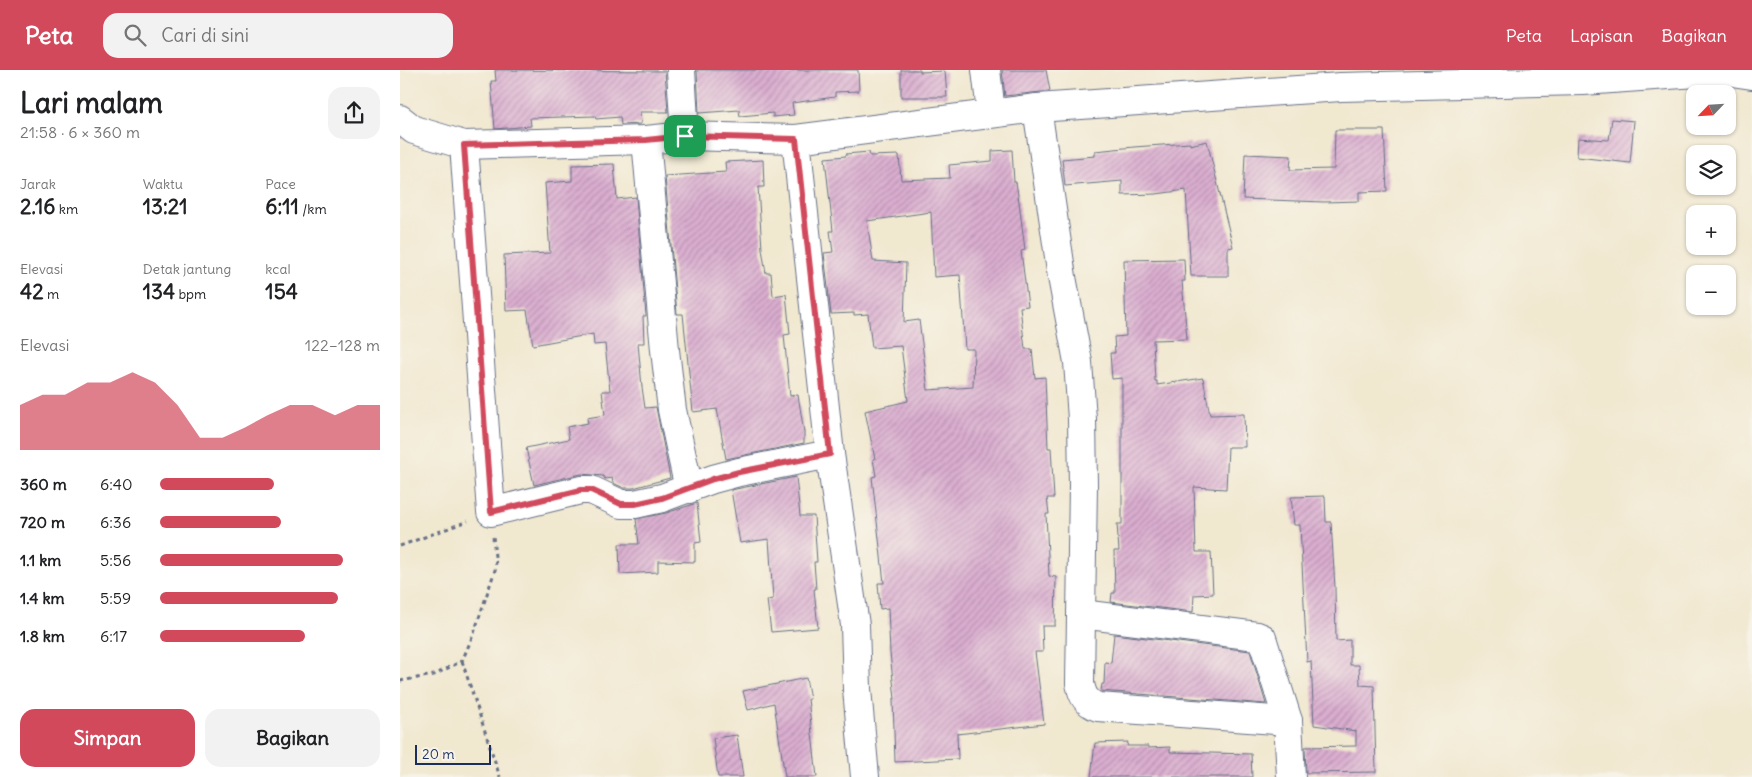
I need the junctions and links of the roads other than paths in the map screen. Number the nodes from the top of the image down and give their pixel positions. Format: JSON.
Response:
{"nodes":[{"id":1,"x":681,"y":70,"type":"edge"},
{"id":2,"x":986,"y":70,"type":"edge"},
{"id":3,"x":1725,"y":70,"type":"edge"},
{"id":4,"x":1752,"y":75,"type":"edge"},
{"id":5,"x":1467,"y":76,"type":"edge"},
{"id":6,"x":1341,"y":78,"type":"edge"},
{"id":7,"x":1037,"y":108,"type":"junction"},
{"id":8,"x":991,"y":112,"type":"junction"},
{"id":9,"x":400,"y":119,"type":"edge"},
{"id":10,"x":685,"y":136,"type":"junction"},
{"id":11,"x":796,"y":139,"type":"junction"},
{"id":12,"x":646,"y":140,"type":"junction"},
{"id":13,"x":464,"y":145,"type":"junction"},
{"id":14,"x":830,"y":454,"type":"junction"},
{"id":15,"x":688,"y":489,"type":"junction"},
{"id":16,"x":1081,"y":614,"type":"junction"},
{"id":17,"x":1288,"y":720,"type":"junction"},
{"id":18,"x":865,"y":777,"type":"edge"},
{"id":19,"x":1291,"y":777,"type":"edge"}],
"edges":[{"from":1,"to":10,"type":"street"},
{"from":2,"to":8,"type":"street"},
{"from":3,"to":4,"type":"street"},
{"from":3,"to":5,"type":"street"},
{"from":5,"to":6,"type":"street"},
{"from":6,"to":7,"type":"street"},
{"from":7,"to":8,"type":"street"},
{"from":7,"to":16,"type":"street"},
{"from":8,"to":11,"type":"street"},
{"from":9,"to":13,"type":"street"},
{"from":10,"to":11,"type":"street"},
{"from":10,"to":12,"type":"street"},
{"from":11,"to":14,"type":"street"},
{"from":12,"to":13,"type":"street"},
{"from":12,"to":15,"type":"street"},
{"from":13,"to":15,"type":"street"},
{"from":14,"to":15,"type":"street"},
{"from":14,"to":18,"type":"street"},
{"from":16,"to":17,"type":"street"},
{"from":16,"to":17,"type":"street"},
{"from":17,"to":19,"type":"street"}]}
